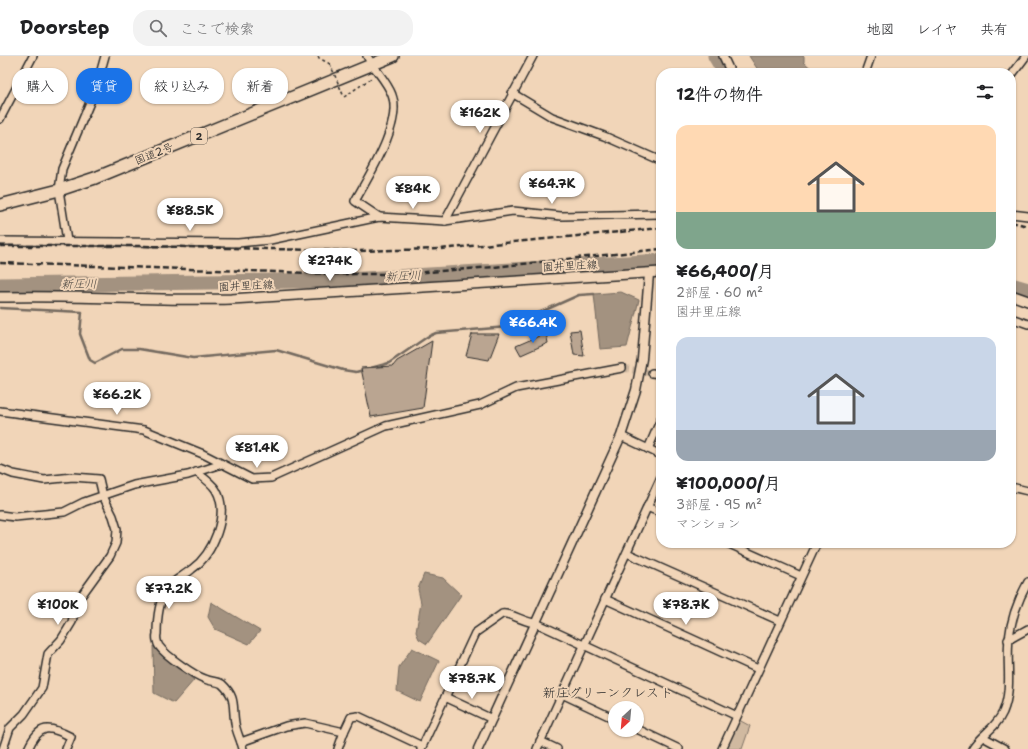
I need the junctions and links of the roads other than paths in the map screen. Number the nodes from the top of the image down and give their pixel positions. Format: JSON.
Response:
{"nodes":[{"id":1,"x":33,"y":56,"type":"edge"},
{"id":2,"x":105,"y":56,"type":"edge"},
{"id":3,"x":393,"y":56,"type":"edge"},
{"id":4,"x":533,"y":56,"type":"edge"},
{"id":5,"x":723,"y":56,"type":"edge"},
{"id":6,"x":871,"y":56,"type":"edge"},
{"id":7,"x":1026,"y":56,"type":"edge"},
{"id":8,"x":372,"y":65,"type":"edge"},
{"id":9,"x":729,"y":68,"type":"edge"},
{"id":10,"x":867,"y":68,"type":"edge"},
{"id":11,"x":1016,"y":69,"type":"edge"},
{"id":12,"x":512,"y":93,"type":"junction"},
{"id":13,"x":0,"y":119,"type":"edge"},
{"id":14,"x":656,"y":159,"type":"edge"},
{"id":15,"x":58,"y":190,"type":"junction"},
{"id":16,"x":0,"y":205,"type":"edge"},
{"id":17,"x":656,"y":214,"type":"edge"},
{"id":18,"x":1016,"y":215,"type":"edge"},
{"id":19,"x":1028,"y":216,"type":"edge"},
{"id":20,"x":379,"y":217,"type":"junction"},
{"id":21,"x":445,"y":221,"type":"junction"},
{"id":22,"x":0,"y":241,"type":"edge"},
{"id":23,"x":67,"y":241,"type":"junction"},
{"id":24,"x":656,"y":273,"type":"edge"},
{"id":25,"x":649,"y":274,"type":"junction"},
{"id":26,"x":1016,"y":297,"type":"edge"},
{"id":27,"x":0,"y":298,"type":"edge"},
{"id":28,"x":1028,"y":301,"type":"edge"},
{"id":29,"x":1016,"y":320,"type":"edge"},
{"id":30,"x":1028,"y":324,"type":"edge"},
{"id":31,"x":622,"y":368,"type":"tunnel mouth"},
{"id":32,"x":652,"y":372,"type":"tunnel mouth"},
{"id":33,"x":656,"y":373,"type":"edge"},
{"id":34,"x":0,"y":411,"type":"edge"},
{"id":35,"x":656,"y":431,"type":"edge"},
{"id":36,"x":621,"y":436,"type":"junction"},
{"id":37,"x":648,"y":449,"type":"junction"},
{"id":38,"x":656,"y":453,"type":"edge"},
{"id":39,"x":222,"y":464,"type":"junction"},
{"id":40,"x":0,"y":470,"type":"edge"},
{"id":41,"x":196,"y":472,"type":"junction"},
{"id":42,"x":1016,"y":487,"type":"edge"},
{"id":43,"x":656,"y":488,"type":"edge"},
{"id":44,"x":1028,"y":491,"type":"edge"},
{"id":45,"x":103,"y":496,"type":"junction"},
{"id":46,"x":647,"y":507,"type":"junction"},
{"id":47,"x":656,"y":511,"type":"edge"},
{"id":48,"x":0,"y":515,"type":"edge"},
{"id":49,"x":738,"y":548,"type":"edge"},
{"id":50,"x":815,"y":548,"type":"edge"},
{"id":51,"x":627,"y":553,"type":"junction"},
{"id":52,"x":801,"y":576,"type":"junction"},
{"id":53,"x":1028,"y":582,"type":"edge"},
{"id":54,"x":605,"y":599,"type":"junction"},
{"id":55,"x":780,"y":621,"type":"junction"},
{"id":56,"x":536,"y":623,"type":"junction"},
{"id":57,"x":1028,"y":629,"type":"edge"},
{"id":58,"x":1008,"y":640,"type":"junction"},
{"id":59,"x":584,"y":646,"type":"junction"},
{"id":60,"x":758,"y":669,"type":"junction"},
{"id":61,"x":562,"y":694,"type":"junction"},
{"id":62,"x":445,"y":697,"type":"junction"},
{"id":63,"x":608,"y":716,"type":"edge"},
{"id":64,"x":737,"y":716,"type":"junction"},
{"id":65,"x":492,"y":719,"type":"junction"},
{"id":66,"x":344,"y":732,"type":"junction"},
{"id":67,"x":644,"y":732,"type":"edge"},
{"id":68,"x":983,"y":737,"type":"junction"},
{"id":69,"x":540,"y":741,"type":"junction"},
{"id":70,"x":242,"y":746,"type":"edge"},
{"id":71,"x":422,"y":747,"type":"edge"},
{"id":72,"x":3,"y":749,"type":"edge"},
{"id":73,"x":28,"y":749,"type":"edge"},
{"id":74,"x":66,"y":749,"type":"edge"},
{"id":75,"x":338,"y":749,"type":"edge"},
{"id":76,"x":478,"y":749,"type":"edge"},
{"id":77,"x":536,"y":749,"type":"edge"},
{"id":78,"x":557,"y":749,"type":"edge"},
{"id":79,"x":678,"y":749,"type":"edge"},
{"id":80,"x":722,"y":749,"type":"edge"},
{"id":81,"x":972,"y":749,"type":"edge"},
{"id":82,"x":1004,"y":749,"type":"edge"}],
"edges":[{"from":1,"to":13,"type":"street"},
{"from":2,"to":15,"type":"street"},
{"from":3,"to":8,"type":"highway","name":"国道2号","number":"2"},
{"from":4,"to":12,"type":"street"},
{"from":5,"to":9,"type":"street"},
{"from":6,"to":10,"type":"street"},
{"from":7,"to":11,"type":"street"},
{"from":8,"to":15,"type":"highway","name":"国道2号","number":"2"},
{"from":8,"to":20,"type":"street"},
{"from":12,"to":14,"type":"street"},
{"from":12,"to":21,"type":"street"},
{"from":15,"to":16,"type":"highway","name":"国道2号","number":"2"},
{"from":15,"to":23,"type":"street"},
{"from":17,"to":21,"type":"street"},
{"from":18,"to":19,"type":"street"},
{"from":20,"to":21,"type":"street"},
{"from":20,"to":23,"type":"street"},
{"from":22,"to":23,"type":"street"},
{"from":24,"to":25,"type":"main road","name":"園井里庄線"},
{"from":25,"to":27,"type":"main road","name":"園井里庄線"},
{"from":25,"to":36,"type":"street"},
{"from":26,"to":28,"type":"main road"},
{"from":29,"to":30,"type":"street"},
{"from":31,"to":39,"type":"street"},
{"from":32,"to":33,"type":"street"},
{"from":34,"to":39,"type":"street"},
{"from":35,"to":37,"type":"street"},
{"from":36,"to":37,"type":"street"},
{"from":36,"to":56,"type":"street"},
{"from":37,"to":38,"type":"street"},
{"from":39,"to":41,"type":"street"},
{"from":40,"to":45,"type":"street"},
{"from":41,"to":45,"type":"street"},
{"from":41,"to":70,"type":"street"},
{"from":42,"to":44,"type":"street"},
{"from":43,"to":46,"type":"street"},
{"from":45,"to":48,"type":"street"},
{"from":45,"to":72,"type":"street"},
{"from":46,"to":47,"type":"street"},
{"from":46,"to":51,"type":"street"},
{"from":49,"to":52,"type":"street"},
{"from":50,"to":52,"type":"street"},
{"from":51,"to":54,"type":"street"},
{"from":51,"to":55,"type":"street"},
{"from":52,"to":55,"type":"street"},
{"from":53,"to":58,"type":"street"},
{"from":54,"to":59,"type":"street"},
{"from":54,"to":60,"type":"street"},
{"from":55,"to":60,"type":"street"},
{"from":56,"to":59,"type":"street"},
{"from":56,"to":62,"type":"street"},
{"from":56,"to":65,"type":"street"},
{"from":57,"to":58,"type":"street"},
{"from":58,"to":68,"type":"street"},
{"from":59,"to":61,"type":"street"},
{"from":59,"to":64,"type":"street"},
{"from":60,"to":64,"type":"street"},
{"from":61,"to":63,"type":"street"},
{"from":61,"to":69,"type":"street"},
{"from":62,"to":65,"type":"street"},
{"from":62,"to":71,"type":"street"},
{"from":64,"to":80,"type":"street"},
{"from":65,"to":76,"type":"street"},
{"from":66,"to":70,"type":"street"},
{"from":66,"to":71,"type":"street"},
{"from":66,"to":75,"type":"street"},
{"from":67,"to":79,"type":"street"},
{"from":68,"to":81,"type":"street"},
{"from":68,"to":82,"type":"street"},
{"from":69,"to":77,"type":"street"},
{"from":69,"to":78,"type":"street"},
{"from":73,"to":74,"type":"street"}]}
